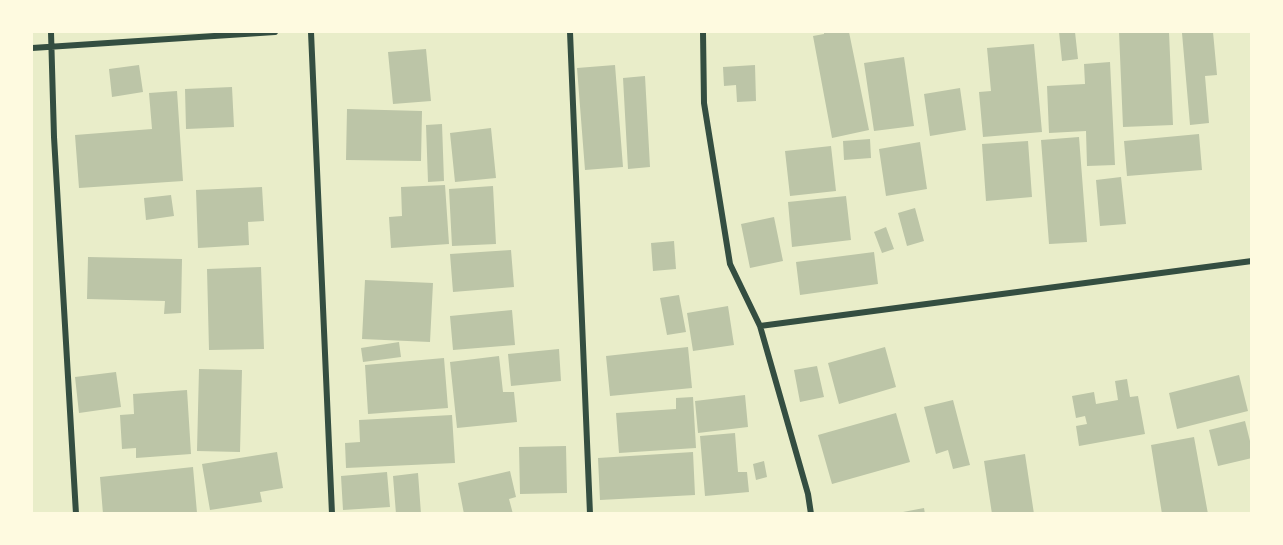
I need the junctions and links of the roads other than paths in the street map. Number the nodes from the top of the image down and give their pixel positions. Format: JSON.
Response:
{"nodes":[{"id":1,"x":51,"y":32,"type":"edge"},
{"id":2,"x":275,"y":32,"type":"edge"},
{"id":3,"x":311,"y":32,"type":"edge"},
{"id":4,"x":570,"y":32,"type":"edge"},
{"id":5,"x":703,"y":32,"type":"edge"},
{"id":6,"x":51,"y":47,"type":"junction"},
{"id":7,"x":32,"y":48,"type":"edge"},
{"id":8,"x":1251,"y":261,"type":"edge"},
{"id":9,"x":760,"y":326,"type":"junction"},
{"id":10,"x":76,"y":513,"type":"edge"},
{"id":11,"x":332,"y":513,"type":"edge"},
{"id":12,"x":590,"y":513,"type":"edge"},
{"id":13,"x":811,"y":513,"type":"edge"}],
"edges":[{"from":1,"to":6,"type":"street"},
{"from":2,"to":6,"type":"street"},
{"from":3,"to":11,"type":"street"},
{"from":4,"to":12,"type":"street"},
{"from":5,"to":9,"type":"street"},
{"from":6,"to":7,"type":"street"},
{"from":6,"to":10,"type":"street"},
{"from":8,"to":9,"type":"street"},
{"from":9,"to":13,"type":"street"}]}
